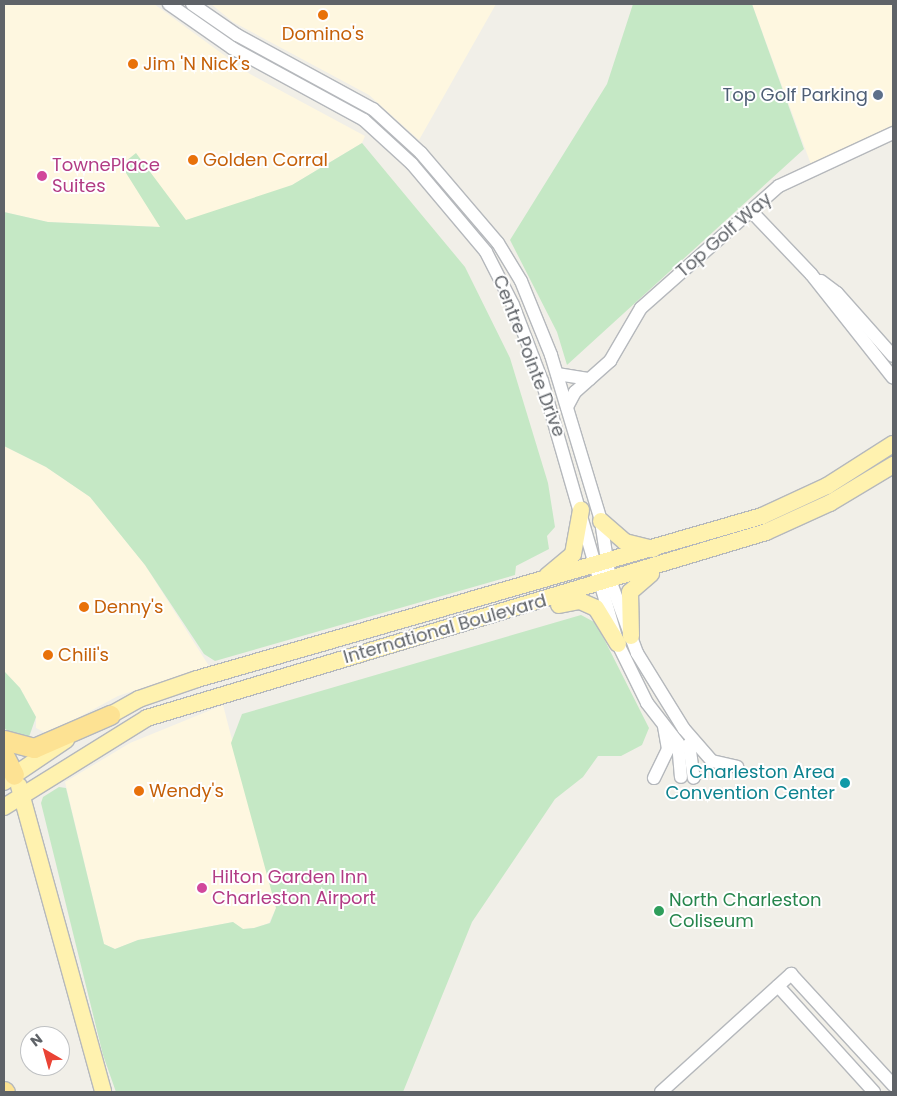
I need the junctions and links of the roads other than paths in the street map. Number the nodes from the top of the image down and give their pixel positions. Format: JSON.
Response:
{"nodes":[{"id":1,"x":169,"y":4,"type":"edge"},
{"id":2,"x":192,"y":4,"type":"edge"},
{"id":3,"x":893,"y":133,"type":"edge"},
{"id":4,"x":751,"y":211,"type":"junction"},
{"id":5,"x":811,"y":274,"type":"junction"},
{"id":6,"x":893,"y":356,"type":"edge"},
{"id":7,"x":557,"y":374,"type":"junction"},
{"id":8,"x":893,"y":378,"type":"edge"},
{"id":9,"x":590,"y":379,"type":"junction"},
{"id":10,"x":567,"y":407,"type":"junction"},
{"id":11,"x":893,"y":444,"type":"edge"},
{"id":12,"x":893,"y":465,"type":"edge"},
{"id":13,"x":581,"y":510,"type":"junction"},
{"id":14,"x":601,"y":521,"type":"junction"},
{"id":15,"x":658,"y":549,"type":"junction"},
{"id":16,"x":603,"y":564,"type":"junction"},
{"id":17,"x":669,"y":564,"type":"junction"},
{"id":18,"x":539,"y":582,"type":"junction"},
{"id":19,"x":606,"y":582,"type":"junction"},
{"id":20,"x":496,"y":614,"type":"junction"},
{"id":21,"x":624,"y":640,"type":"junction"},
{"id":22,"x":110,"y":715,"type":"junction"},
{"id":23,"x":663,"y":723,"type":"junction"},
{"id":24,"x":684,"y":729,"type":"junction"},
{"id":25,"x":4,"y":740,"type":"edge"},
{"id":26,"x":4,"y":755,"type":"edge"},
{"id":27,"x":737,"y":767,"type":"dead end"},
{"id":28,"x":654,"y":778,"type":"dead end"},
{"id":29,"x":9,"y":779,"type":"edge"},
{"id":30,"x":23,"y":795,"type":"junction"},
{"id":31,"x":4,"y":808,"type":"edge"},
{"id":32,"x":778,"y":986,"type":"junction"},
{"id":33,"x":893,"y":1085,"type":"edge"},
{"id":34,"x":103,"y":1092,"type":"edge"},
{"id":35,"x":661,"y":1092,"type":"edge"},
{"id":36,"x":874,"y":1092,"type":"edge"}],
"edges":[{"from":1,"to":13,"type":"street","name":"Centre Pointe Drive"},
{"from":2,"to":7,"type":"street","name":"Centre Pointe Drive"},
{"from":3,"to":4,"type":"street","name":"Top Golf Way"},
{"from":4,"to":5,"type":"street"},
{"from":4,"to":9,"type":"street","name":"Top Golf Way"},
{"from":5,"to":6,"type":"street"},
{"from":5,"to":8,"type":"street"},
{"from":7,"to":9,"type":"street"},
{"from":7,"to":10,"type":"street","name":"Centre Pointe Drive"},
{"from":9,"to":10,"type":"street","name":"Top Golf Way"},
{"from":10,"to":14,"type":"street","name":"Centre Pointe Drive"},
{"from":11,"to":15,"type":"main road","name":"International Boulevard"},
{"from":12,"to":17,"type":"main road","name":"International Boulevard"},
{"from":13,"to":16,"type":"street","name":"Centre Pointe Drive"},
{"from":13,"to":18,"type":"main road"},
{"from":14,"to":15,"type":"main road"},
{"from":14,"to":16,"type":"street","name":"Centre Pointe Drive"},
{"from":15,"to":16,"type":"main road","name":"International Boulevard"},
{"from":16,"to":18,"type":"main road","name":"International Boulevard"},
{"from":16,"to":19,"type":"street"},
{"from":17,"to":19,"type":"main road","name":"International Boulevard"},
{"from":17,"to":21,"type":"main road"},
{"from":18,"to":22,"type":"main road","name":"International Boulevard"},
{"from":19,"to":20,"type":"main road","name":"International Boulevard"},
{"from":19,"to":21,"type":"street"},
{"from":20,"to":21,"type":"main road"},
{"from":20,"to":30,"type":"main road","name":"International Boulevard"},
{"from":21,"to":23,"type":"street"},
{"from":21,"to":24,"type":"street"},
{"from":22,"to":25,"type":"highway"},
{"from":22,"to":29,"type":"main road","name":"International Boulevard"},
{"from":23,"to":24,"type":"street"},
{"from":23,"to":28,"type":"street"},
{"from":24,"to":27,"type":"street"},
{"from":26,"to":29,"type":"highway"},
{"from":29,"to":30,"type":"main road"},
{"from":30,"to":31,"type":"main road","name":"International Boulevard"},
{"from":30,"to":34,"type":"main road"},
{"from":32,"to":33,"type":"street"},
{"from":32,"to":35,"type":"street"},
{"from":32,"to":36,"type":"street"}]}
